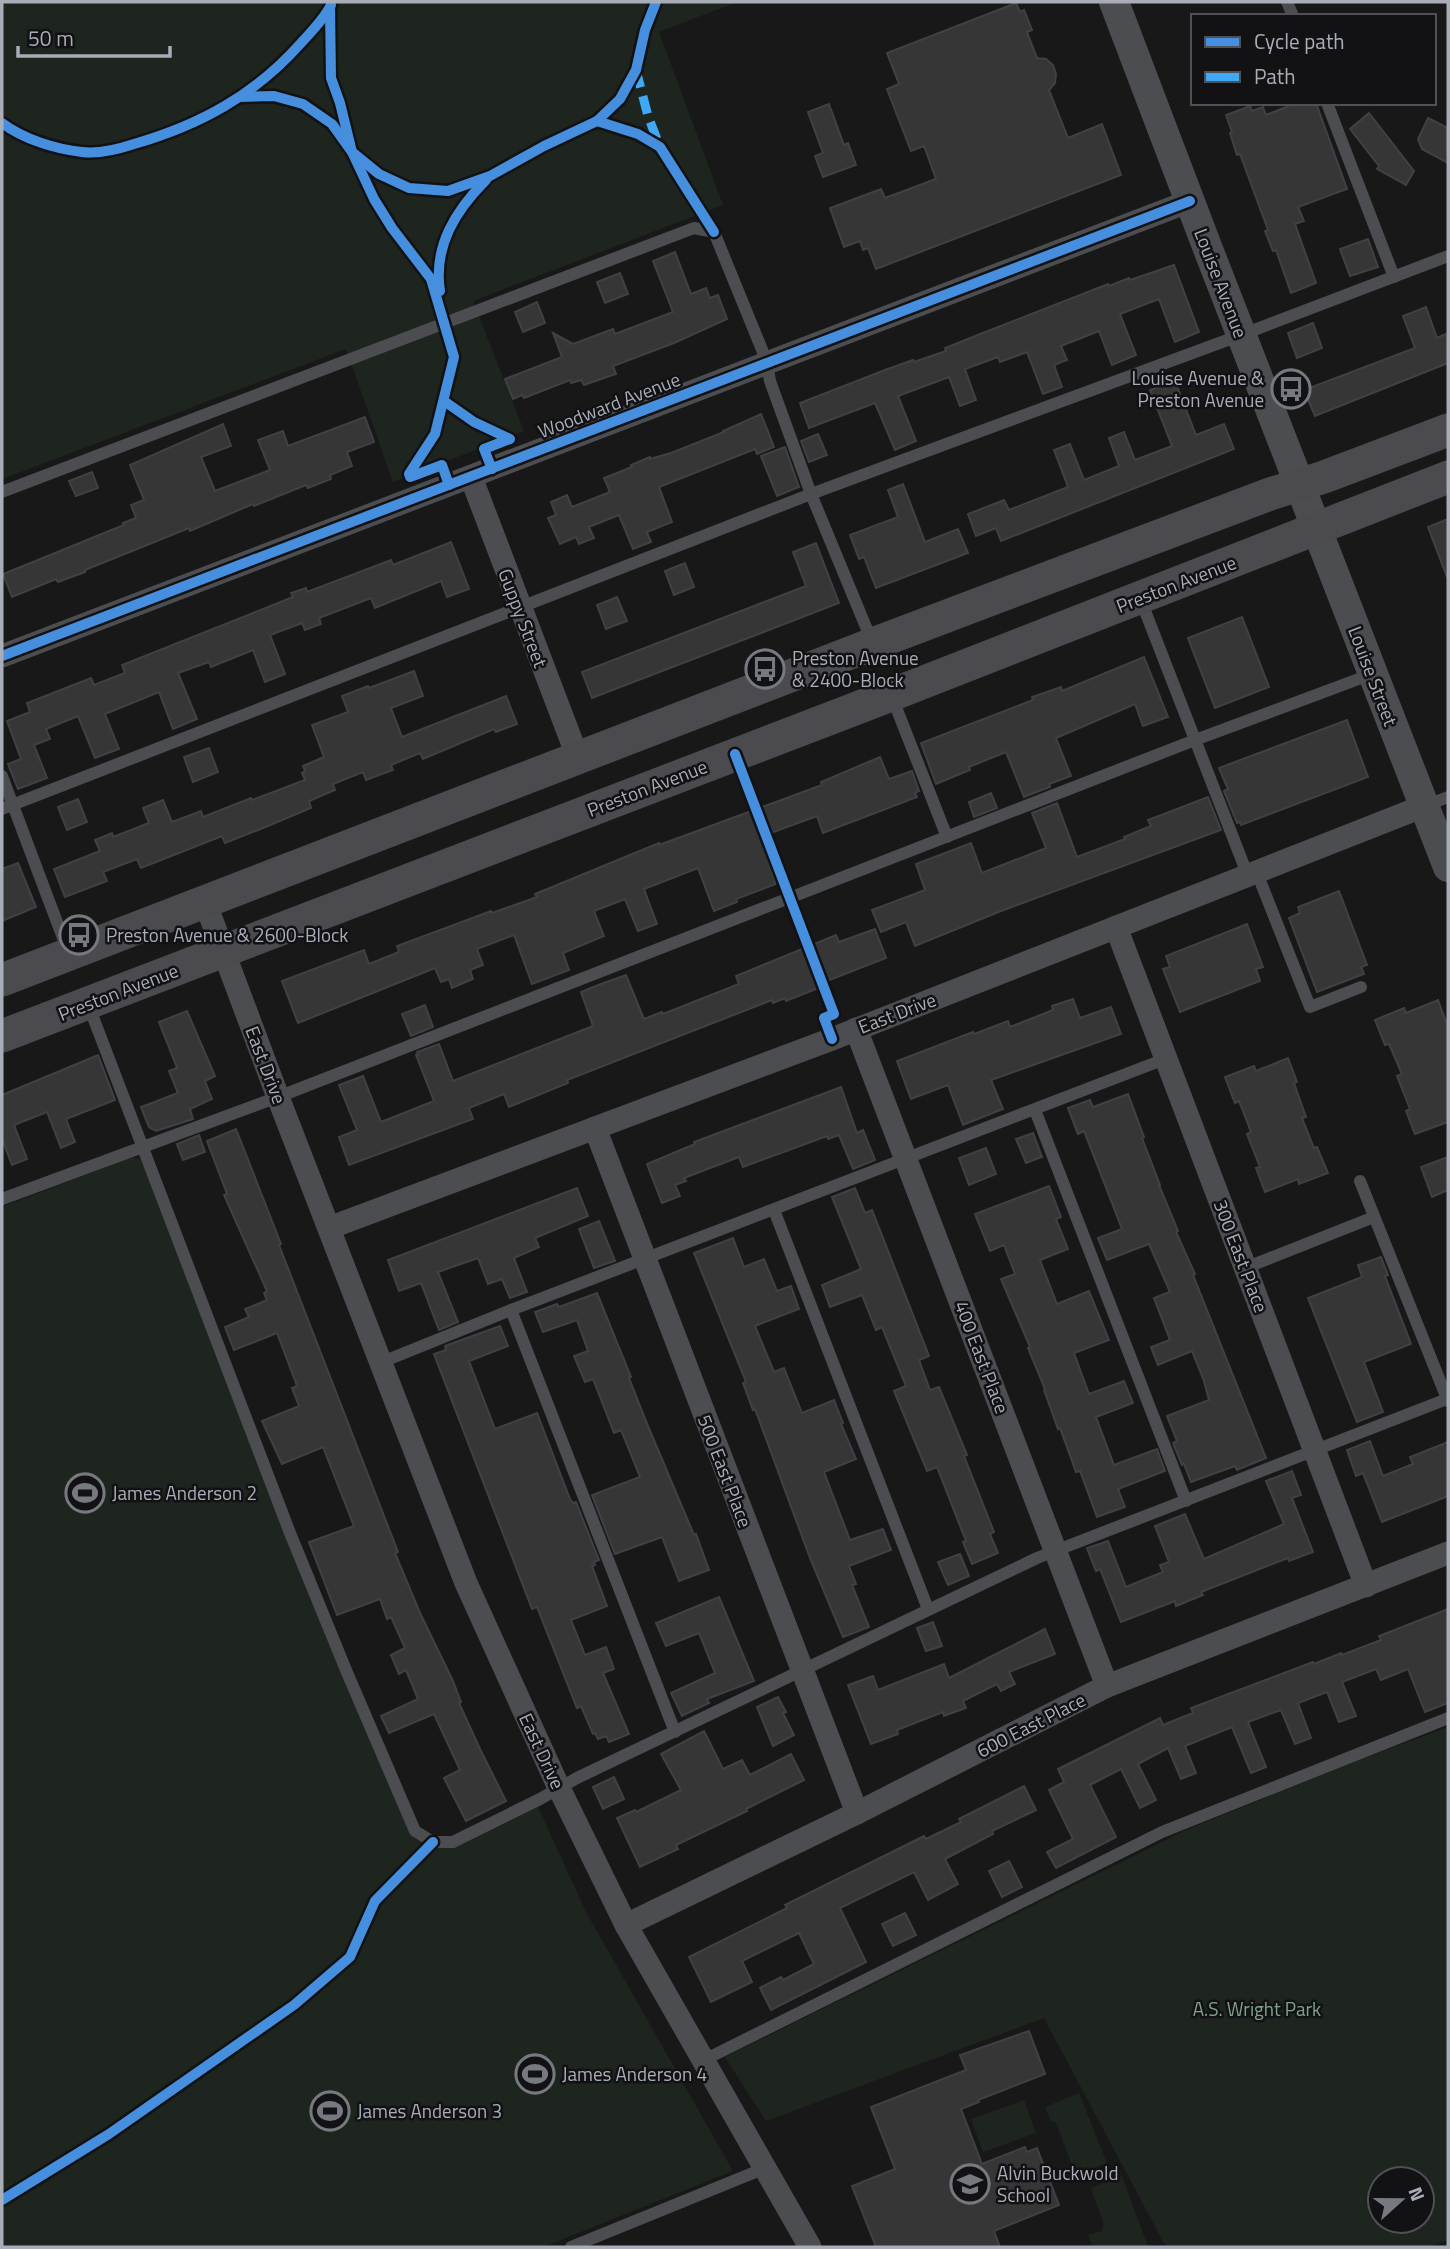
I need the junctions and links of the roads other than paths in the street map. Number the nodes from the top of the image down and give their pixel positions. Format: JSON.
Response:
{"nodes":[{"id":1,"x":1114,"y":2,"type":"edge"},
{"id":2,"x":1327,"y":105,"type":"edge"},
{"id":3,"x":1190,"y":201,"type":"junction"},
{"id":4,"x":1448,"y":256,"type":"edge"},
{"id":5,"x":1394,"y":277,"type":"junction"},
{"id":6,"x":1241,"y":335,"type":"junction"},
{"id":7,"x":767,"y":362,"type":"junction"},
{"id":8,"x":1448,"y":430,"type":"edge"},
{"id":9,"x":471,"y":477,"type":"junction"},
{"id":10,"x":1448,"y":477,"type":"edge"},
{"id":11,"x":1299,"y":485,"type":"junction"},
{"id":12,"x":2,"y":492,"type":"edge"},
{"id":13,"x":811,"y":494,"type":"junction"},
{"id":14,"x":1316,"y":529,"type":"junction"},
{"id":15,"x":1140,"y":598,"type":"junction"},
{"id":16,"x":519,"y":609,"type":"junction"},
{"id":17,"x":873,"y":644,"type":"junction"},
{"id":18,"x":2,"y":656,"type":"edge"},
{"id":19,"x":1372,"y":674,"type":"junction"},
{"id":20,"x":891,"y":695,"type":"junction"},
{"id":21,"x":1195,"y":740,"type":"junction"},
{"id":22,"x":578,"y":758,"type":"junction"},
{"id":23,"x":2,"y":776,"type":"edge"},
{"id":24,"x":1436,"y":802,"type":"edge"},
{"id":25,"x":7,"y":807,"type":"edge"},
{"id":26,"x":947,"y":837,"type":"junction"},
{"id":27,"x":1448,"y":867,"type":"edge"},
{"id":28,"x":1253,"y":875,"type":"junction"},
{"id":29,"x":205,"y":902,"type":"junction"},
{"id":30,"x":1116,"y":927,"type":"junction"},
{"id":31,"x":224,"y":952,"type":"junction"},
{"id":32,"x":69,"y":954,"type":"junction"},
{"id":33,"x":2,"y":980,"type":"edge"},
{"id":34,"x":1361,"y":987,"type":"dead end"},
{"id":35,"x":88,"y":1004,"type":"junction"},
{"id":36,"x":856,"y":1029,"type":"junction"},
{"id":37,"x":2,"y":1036,"type":"edge"},
{"id":38,"x":1164,"y":1059,"type":"junction"},
{"id":39,"x":278,"y":1097,"type":"junction"},
{"id":40,"x":1035,"y":1110,"type":"junction"},
{"id":41,"x":594,"y":1128,"type":"junction"},
{"id":42,"x":144,"y":1146,"type":"junction"},
{"id":43,"x":905,"y":1158,"type":"junction"},
{"id":44,"x":1360,"y":1181,"type":"dead end"},
{"id":45,"x":2,"y":1199,"type":"edge"},
{"id":46,"x":774,"y":1210,"type":"junction"},
{"id":47,"x":1374,"y":1217,"type":"junction"},
{"id":48,"x":329,"y":1228,"type":"junction"},
{"id":49,"x":643,"y":1259,"type":"junction"},
{"id":50,"x":1245,"y":1268,"type":"junction"},
{"id":51,"x":512,"y":1310,"type":"junction"},
{"id":52,"x":382,"y":1362,"type":"junction"},
{"id":53,"x":1448,"y":1400,"type":"edge"},
{"id":54,"x":1315,"y":1450,"type":"junction"},
{"id":55,"x":1186,"y":1501,"type":"junction"},
{"id":56,"x":1056,"y":1551,"type":"junction"},
{"id":57,"x":1448,"y":1553,"type":"edge"},
{"id":58,"x":1366,"y":1586,"type":"junction"},
{"id":59,"x":928,"y":1609,"type":"junction"},
{"id":60,"x":802,"y":1670,"type":"junction"},
{"id":61,"x":1107,"y":1686,"type":"junction"},
{"id":62,"x":1448,"y":1718,"type":"edge"},
{"id":63,"x":675,"y":1732,"type":"junction"},
{"id":64,"x":559,"y":1788,"type":"junction"},
{"id":65,"x":857,"y":1813,"type":"junction"},
{"id":66,"x":626,"y":1925,"type":"junction"},
{"id":67,"x":702,"y":2061,"type":"junction"},
{"id":68,"x":765,"y":2168,"type":"junction"},
{"id":69,"x":571,"y":2247,"type":"edge"},
{"id":70,"x":810,"y":2247,"type":"edge"}],
"edges":[{"from":1,"to":3,"type":"street","name":"Louise Avenue"},
{"from":2,"to":5,"type":"lane"},
{"from":3,"to":6,"type":"street","name":"Louise Avenue"},
{"from":3,"to":7,"type":"street","name":"Woodward Avenue"},
{"from":4,"to":5,"type":"lane"},
{"from":5,"to":6,"type":"lane"},
{"from":6,"to":11,"type":"street","name":"Louise Avenue"},
{"from":6,"to":13,"type":"lane"},
{"from":7,"to":9,"type":"street","name":"Woodward Avenue"},
{"from":7,"to":12,"type":"lane"},
{"from":7,"to":13,"type":"lane"},
{"from":8,"to":11,"type":"main road"},
{"from":9,"to":16,"type":"street","name":"Guppy Street"},
{"from":9,"to":18,"type":"street","name":"Woodward Avenue"},
{"from":10,"to":14,"type":"main road","name":"Preston Avenue"},
{"from":11,"to":14,"type":"street","name":"Louise Street"},
{"from":11,"to":17,"type":"main road"},
{"from":13,"to":16,"type":"lane"},
{"from":13,"to":17,"type":"lane"},
{"from":14,"to":15,"type":"main road","name":"Preston Avenue"},
{"from":14,"to":19,"type":"street","name":"Louise Street"},
{"from":15,"to":20,"type":"main road","name":"Preston Avenue"},
{"from":15,"to":21,"type":"lane"},
{"from":16,"to":22,"type":"street","name":"Guppy Street"},
{"from":16,"to":25,"type":"lane"},
{"from":17,"to":22,"type":"main road"},
{"from":19,"to":21,"type":"lane"},
{"from":19,"to":24,"type":"street","name":"Louise Street"},
{"from":20,"to":26,"type":"lane"},
{"from":20,"to":31,"type":"main road","name":"Preston Avenue"},
{"from":21,"to":26,"type":"lane"},
{"from":21,"to":28,"type":"lane"},
{"from":22,"to":29,"type":"main road"},
{"from":23,"to":25,"type":"lane"},
{"from":24,"to":27,"type":"street","name":"Louise Street"},
{"from":24,"to":28,"type":"street","name":"East Drive"},
{"from":25,"to":32,"type":"lane"},
{"from":26,"to":39,"type":"lane"},
{"from":28,"to":30,"type":"street","name":"East Drive"},
{"from":28,"to":34,"type":"lane"},
{"from":29,"to":31,"type":"street","name":"East Drive"},
{"from":29,"to":32,"type":"main road"},
{"from":30,"to":36,"type":"street","name":"East Drive"},
{"from":30,"to":38,"type":"street","name":"300 East Place"},
{"from":31,"to":35,"type":"main road","name":"Preston Avenue"},
{"from":31,"to":39,"type":"street","name":"East Drive"},
{"from":32,"to":33,"type":"main road"},
{"from":35,"to":37,"type":"main road","name":"Preston Avenue"},
{"from":35,"to":42,"type":"lane"},
{"from":36,"to":41,"type":"street","name":"East Drive"},
{"from":36,"to":43,"type":"street","name":"400 East Place"},
{"from":38,"to":40,"type":"lane"},
{"from":38,"to":50,"type":"street","name":"300 East Place"},
{"from":39,"to":42,"type":"lane"},
{"from":39,"to":48,"type":"street","name":"East Drive"},
{"from":40,"to":43,"type":"lane"},
{"from":40,"to":55,"type":"lane"},
{"from":41,"to":48,"type":"street","name":"East Drive"},
{"from":41,"to":49,"type":"street","name":"500 East Place"},
{"from":42,"to":45,"type":"lane"},
{"from":42,"to":64,"type":"lane"},
{"from":43,"to":46,"type":"lane"},
{"from":43,"to":56,"type":"street","name":"400 East Place"},
{"from":44,"to":47,"type":"lane"},
{"from":46,"to":49,"type":"lane"},
{"from":46,"to":59,"type":"lane"},
{"from":47,"to":50,"type":"lane"},
{"from":47,"to":53,"type":"lane"},
{"from":48,"to":52,"type":"street","name":"East Drive"},
{"from":49,"to":51,"type":"lane"},
{"from":49,"to":60,"type":"street","name":"500 East Place"},
{"from":50,"to":54,"type":"street","name":"300 East Place"},
{"from":51,"to":52,"type":"lane"},
{"from":51,"to":63,"type":"lane"},
{"from":52,"to":64,"type":"street","name":"East Drive"},
{"from":53,"to":54,"type":"lane"},
{"from":54,"to":55,"type":"lane"},
{"from":54,"to":58,"type":"street","name":"300 East Place"},
{"from":55,"to":56,"type":"lane"},
{"from":56,"to":59,"type":"lane"},
{"from":56,"to":61,"type":"street","name":"400 East Place"},
{"from":57,"to":58,"type":"street","name":"600 East Place"},
{"from":58,"to":61,"type":"street","name":"600 East Place"},
{"from":59,"to":60,"type":"lane"},
{"from":60,"to":63,"type":"lane"},
{"from":60,"to":65,"type":"street","name":"500 East Place"},
{"from":61,"to":65,"type":"street","name":"600 East Place"},
{"from":62,"to":67,"type":"lane"},
{"from":63,"to":64,"type":"lane"},
{"from":64,"to":66,"type":"street","name":"East Drive"},
{"from":65,"to":66,"type":"street","name":"600 East Place"},
{"from":66,"to":67,"type":"street","name":"East Drive"},
{"from":67,"to":68,"type":"street","name":"East Drive"},
{"from":68,"to":69,"type":"lane"},
{"from":68,"to":70,"type":"street","name":"East Drive"}]}
